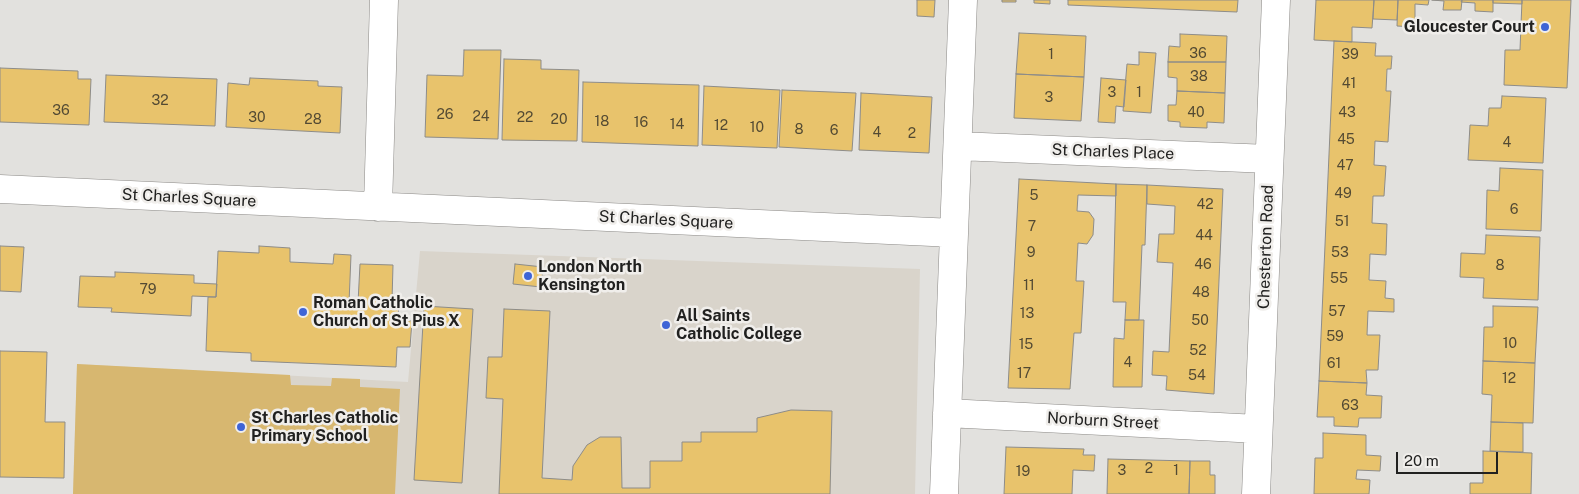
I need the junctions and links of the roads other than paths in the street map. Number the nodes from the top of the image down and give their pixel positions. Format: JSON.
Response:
{"nodes":[{"id":1,"x":384,"y":0,"type":"edge"},
{"id":2,"x":963,"y":0,"type":"edge"},
{"id":3,"x":1276,"y":0,"type":"edge"},
{"id":4,"x":958,"y":146,"type":"junction"},
{"id":5,"x":1269,"y":159,"type":"junction"},
{"id":6,"x":0,"y":189,"type":"edge"},
{"id":7,"x":378,"y":207,"type":"junction"},
{"id":8,"x":954,"y":233,"type":"junction"},
{"id":9,"x":947,"y":413,"type":"junction"},
{"id":10,"x":1258,"y":429,"type":"junction"},
{"id":11,"x":944,"y":494,"type":"edge"},
{"id":12,"x":1256,"y":494,"type":"edge"}],
"edges":[{"from":1,"to":7,"type":"street"},
{"from":2,"to":4,"type":"street"},
{"from":3,"to":5,"type":"street","name":"Chesterton Road"},
{"from":4,"to":5,"type":"street","name":"St Charles Place"},
{"from":4,"to":8,"type":"street"},
{"from":5,"to":10,"type":"street","name":"Chesterton Road"},
{"from":6,"to":7,"type":"street","name":"St Charles Square"},
{"from":7,"to":8,"type":"street","name":"St Charles Square"},
{"from":8,"to":9,"type":"street"},
{"from":9,"to":10,"type":"street","name":"Norburn Street"},
{"from":9,"to":11,"type":"street"},
{"from":10,"to":12,"type":"street","name":"Chesterton Road"}]}
